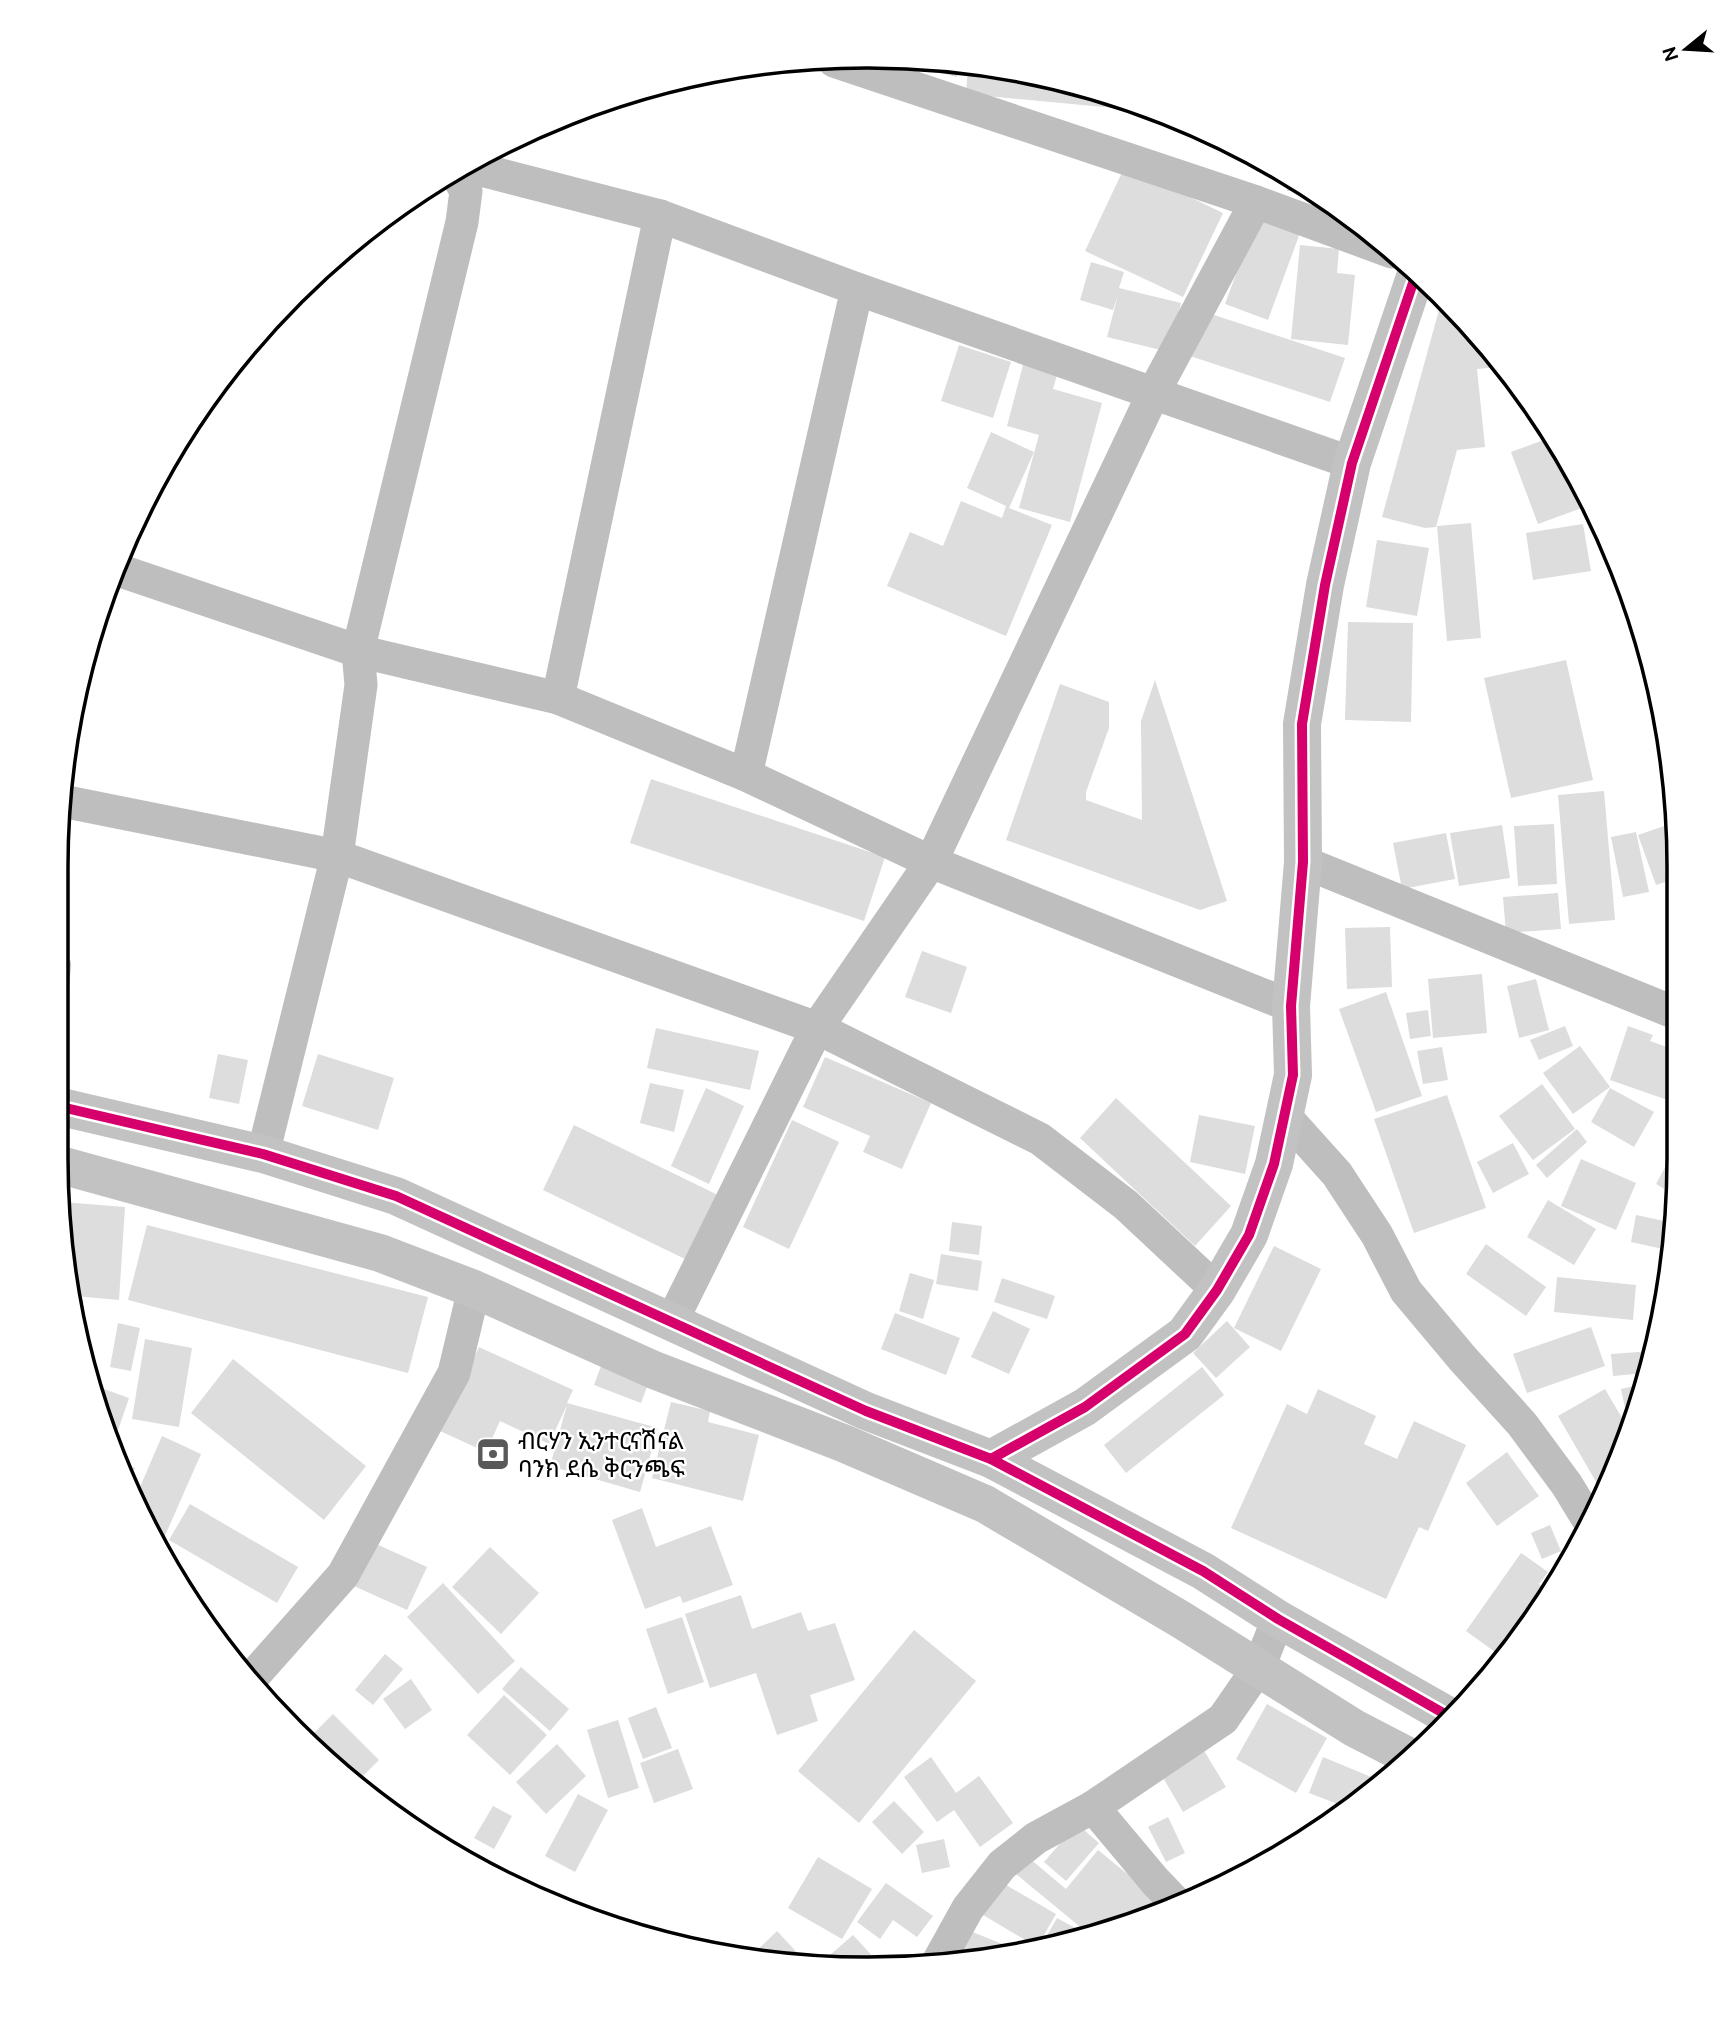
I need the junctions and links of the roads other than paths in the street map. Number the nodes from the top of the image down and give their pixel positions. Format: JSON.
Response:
{"nodes":[{"id":1,"x":856,"y":68,"type":"edge"},
{"id":2,"x":479,"y":169,"type":"edge"},
{"id":3,"x":460,"y":180,"type":"edge"},
{"id":4,"x":1256,"y":202,"type":"junction"},
{"id":5,"x":660,"y":216,"type":"junction"},
{"id":6,"x":1366,"y":243,"type":"edge"},
{"id":7,"x":1413,"y":284,"type":"edge"},
{"id":8,"x":857,"y":289,"type":"junction"},
{"id":9,"x":1154,"y":392,"type":"junction"},
{"id":10,"x":1352,"y":463,"type":"junction"},
{"id":11,"x":125,"y":572,"type":"edge"},
{"id":12,"x":358,"y":651,"type":"junction"},
{"id":13,"x":558,"y":698,"type":"junction"},
{"id":14,"x":746,"y":775,"type":"junction"},
{"id":15,"x":71,"y":803,"type":"edge"},
{"id":16,"x":337,"y":856,"type":"junction"},
{"id":17,"x":931,"y":862,"type":"junction"},
{"id":18,"x":1303,"y":862,"type":"junction"},
{"id":19,"x":1291,"y":1006,"type":"junction"},
{"id":20,"x":1667,"y":1010,"type":"edge"},
{"id":21,"x":817,"y":1028,"type":"junction"},
{"id":22,"x":68,"y":1109,"type":"edge"},
{"id":23,"x":1284,"y":1115,"type":"junction"},
{"id":24,"x":263,"y":1154,"type":"junction"},
{"id":25,"x":68,"y":1167,"type":"edge"},
{"id":26,"x":474,"y":1289,"type":"junction"},
{"id":27,"x":1217,"y":1290,"type":"junction"},
{"id":28,"x":671,"y":1323,"type":"junction"},
{"id":29,"x":991,"y":1459,"type":"junction"},
{"id":30,"x":1583,"y":1512,"type":"edge"},
{"id":31,"x":1278,"y":1619,"type":"junction"},
{"id":32,"x":1259,"y":1667,"type":"junction"},
{"id":33,"x":257,"y":1672,"type":"edge"},
{"id":34,"x":1442,"y":1713,"type":"edge"},
{"id":35,"x":1401,"y":1752,"type":"edge"},
{"id":36,"x":1093,"y":1807,"type":"junction"},
{"id":37,"x":1170,"y":1897,"type":"edge"},
{"id":38,"x":943,"y":1953,"type":"edge"}],
"edges":[{"from":1,"to":4,"type":"street"},
{"from":2,"to":5,"type":"street"},
{"from":3,"to":12,"type":"street"},
{"from":4,"to":6,"type":"street"},
{"from":4,"to":9,"type":"street"},
{"from":5,"to":8,"type":"street"},
{"from":5,"to":13,"type":"street"},
{"from":7,"to":10,"type":"street"},
{"from":8,"to":9,"type":"street"},
{"from":8,"to":14,"type":"street"},
{"from":9,"to":10,"type":"street"},
{"from":9,"to":17,"type":"street"},
{"from":10,"to":18,"type":"street"},
{"from":11,"to":12,"type":"street"},
{"from":12,"to":13,"type":"street"},
{"from":12,"to":16,"type":"street"},
{"from":13,"to":14,"type":"street"},
{"from":14,"to":17,"type":"street"},
{"from":15,"to":16,"type":"street"},
{"from":16,"to":21,"type":"street"},
{"from":16,"to":24,"type":"street"},
{"from":17,"to":19,"type":"street"},
{"from":17,"to":21,"type":"street"},
{"from":18,"to":19,"type":"street"},
{"from":18,"to":20,"type":"street"},
{"from":19,"to":23,"type":"street"},
{"from":21,"to":27,"type":"street"},
{"from":21,"to":28,"type":"street"},
{"from":22,"to":24,"type":"street"},
{"from":23,"to":27,"type":"street"},
{"from":23,"to":30,"type":"street"},
{"from":24,"to":28,"type":"street"},
{"from":25,"to":26,"type":"street"},
{"from":26,"to":32,"type":"street"},
{"from":26,"to":33,"type":"street"},
{"from":27,"to":29,"type":"street"},
{"from":28,"to":29,"type":"street"},
{"from":29,"to":31,"type":"street"},
{"from":31,"to":32,"type":"street"},
{"from":31,"to":34,"type":"street"},
{"from":32,"to":35,"type":"street"},
{"from":32,"to":36,"type":"street"},
{"from":36,"to":37,"type":"street"},
{"from":36,"to":38,"type":"street"}]}
